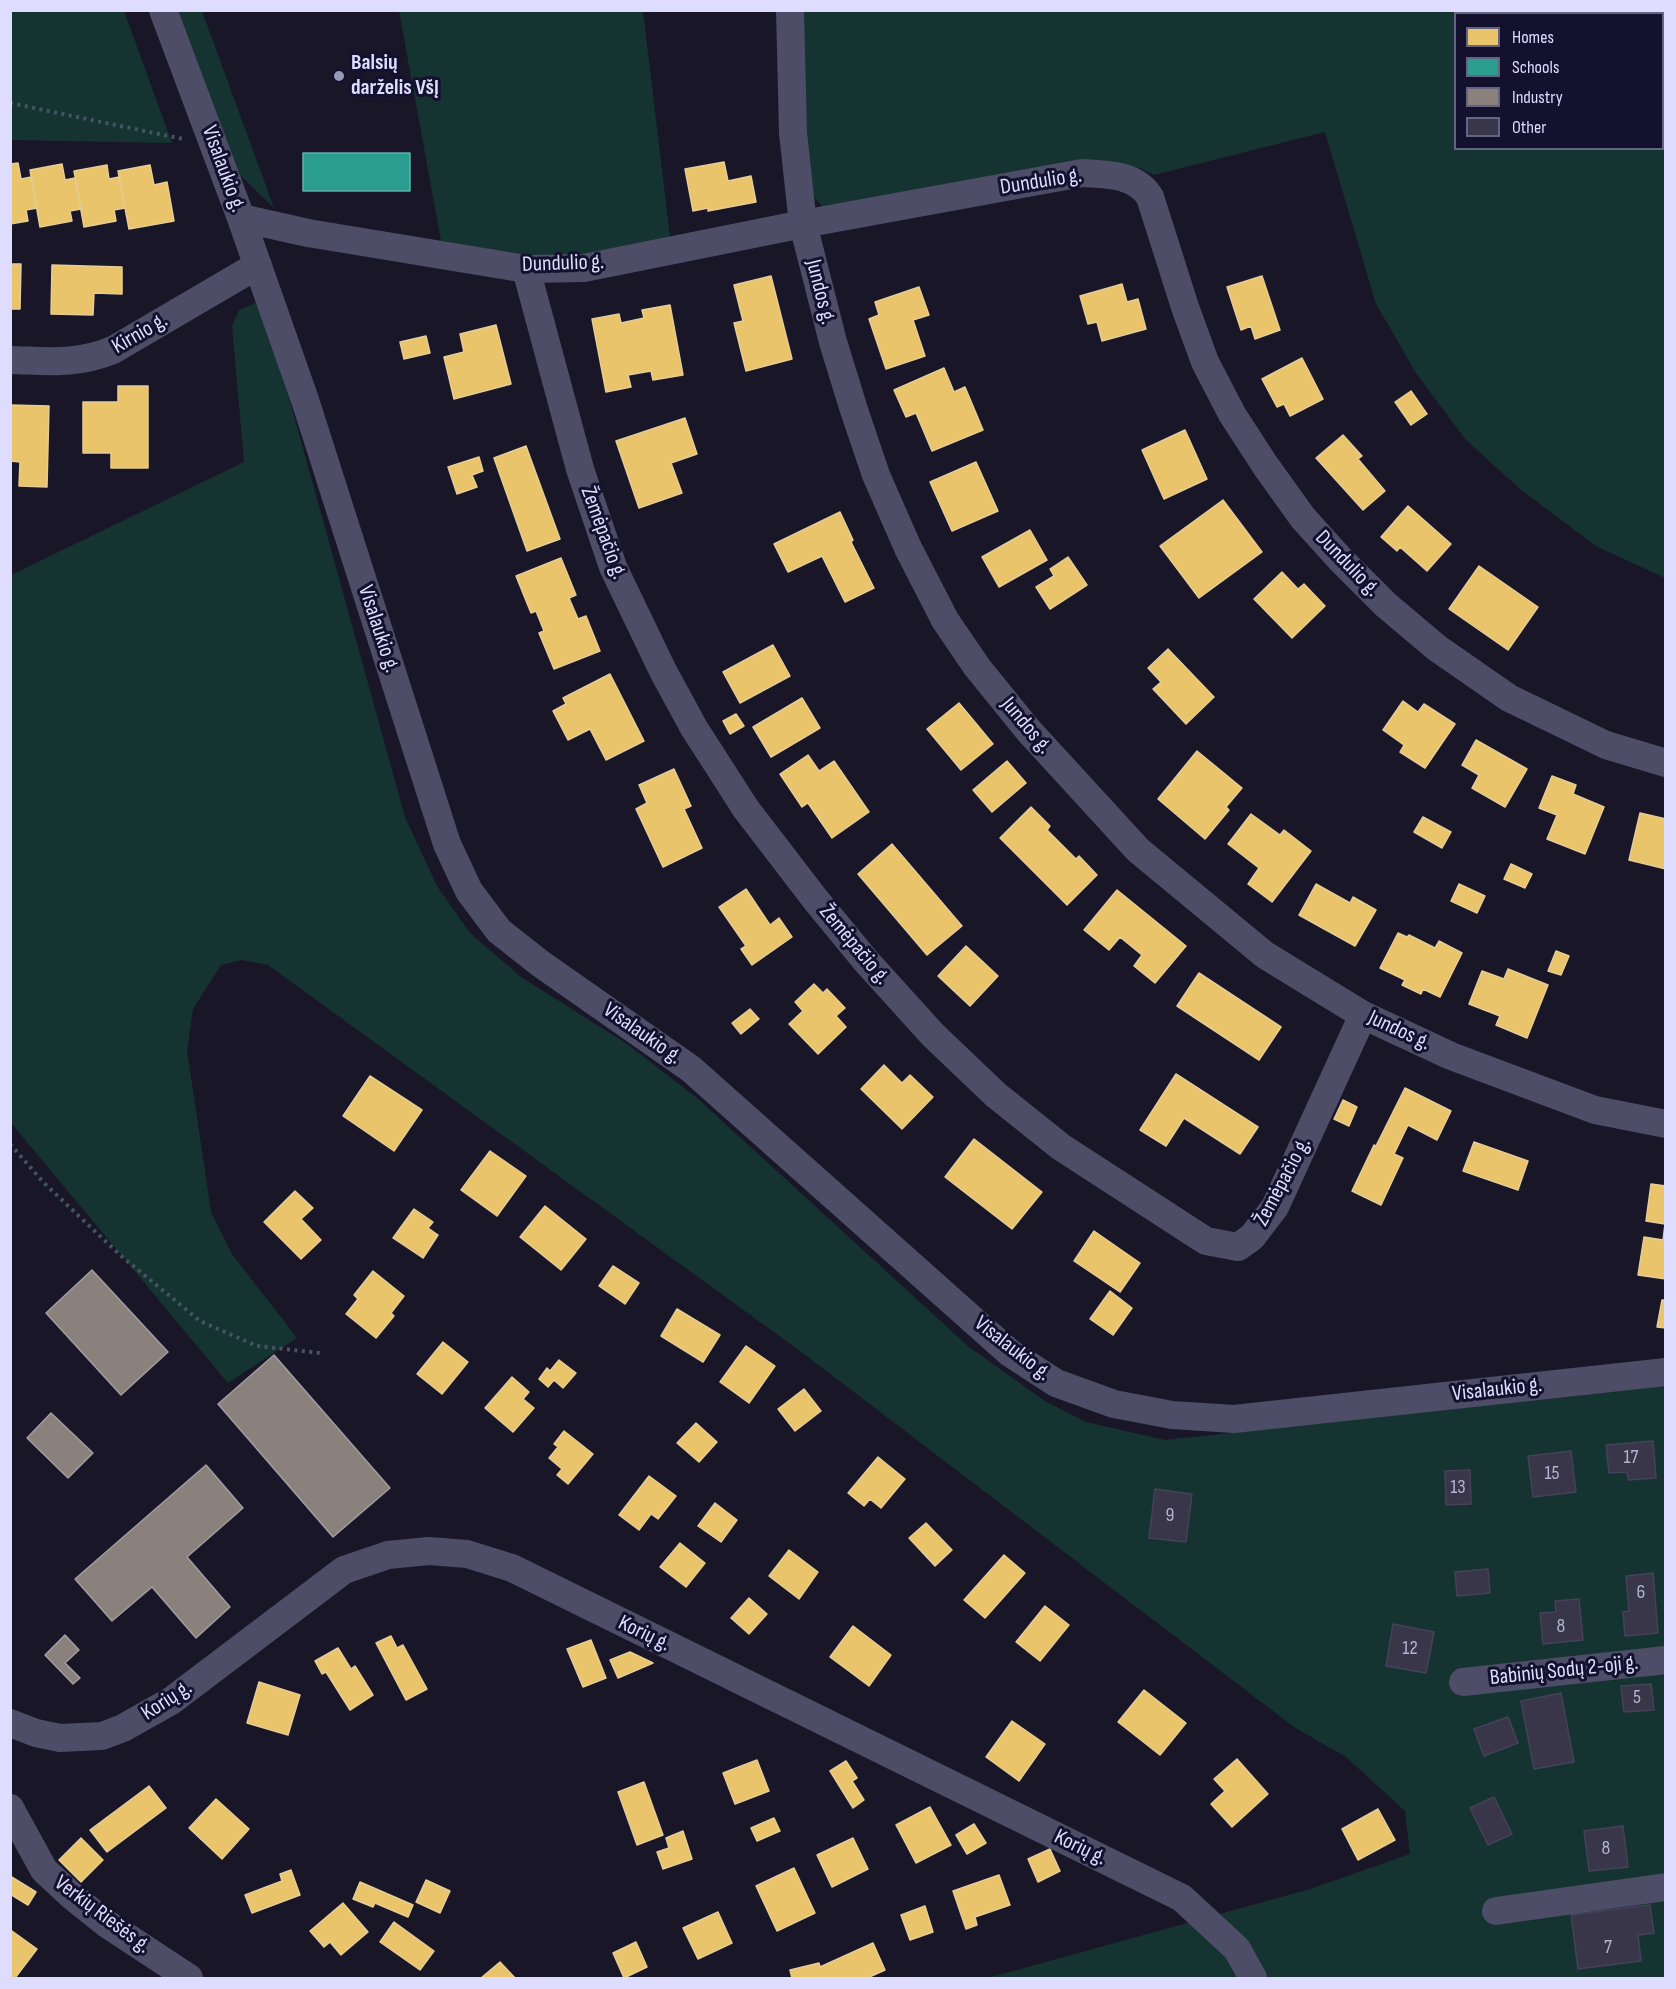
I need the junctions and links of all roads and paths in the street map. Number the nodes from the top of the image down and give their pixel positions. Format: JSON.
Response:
{"nodes":[{"id":1,"x":163,"y":10,"type":"edge"},
{"id":2,"x":790,"y":10,"type":"edge"},
{"id":3,"x":10,"y":103,"type":"edge"},
{"id":4,"x":213,"y":143,"type":"junction"},
{"id":5,"x":241,"y":218,"type":"junction"},
{"id":6,"x":803,"y":224,"type":"junction"},
{"id":7,"x":258,"y":265,"type":"junction"},
{"id":8,"x":526,"y":269,"type":"junction"},
{"id":9,"x":10,"y":360,"type":"edge"},
{"id":10,"x":1665,"y":763,"type":"edge"},
{"id":11,"x":1363,"y":1015,"type":"junction"},
{"id":12,"x":1665,"y":1124,"type":"edge"},
{"id":13,"x":10,"y":1144,"type":"edge"},
{"id":14,"x":320,"y":1353,"type":"dead end"},
{"id":15,"x":1665,"y":1372,"type":"edge"},
{"id":16,"x":1665,"y":1660,"type":"edge"},
{"id":17,"x":1463,"y":1682,"type":"dead end"},
{"id":18,"x":10,"y":1723,"type":"edge"},
{"id":19,"x":10,"y":1808,"type":"edge"},
{"id":20,"x":1665,"y":1887,"type":"edge"},
{"id":21,"x":1496,"y":1911,"type":"dead end"},
{"id":22,"x":189,"y":1978,"type":"edge"},
{"id":23,"x":1253,"y":1978,"type":"edge"}],
"edges":[{"from":1,"to":4,"type":"street","name":"Visalaukio g."},
{"from":2,"to":6,"type":"street","name":"Jundos g."},
{"from":3,"to":4,"type":"path"},
{"from":4,"to":5,"type":"street","name":"Visalaukio g."},
{"from":5,"to":7,"type":"street","name":"Visalaukio g."},
{"from":5,"to":8,"type":"street","name":"Dundulio g."},
{"from":6,"to":8,"type":"street","name":"Dundulio g."},
{"from":6,"to":10,"type":"street","name":"Dundulio g."},
{"from":6,"to":11,"type":"street","name":"Jundos g."},
{"from":7,"to":9,"type":"street","name":"Kirnio g."},
{"from":7,"to":15,"type":"street","name":"Visalaukio g."},
{"from":8,"to":11,"type":"street","name":"Žemėpačio g."},
{"from":11,"to":12,"type":"street","name":"Jundos g."},
{"from":13,"to":14,"type":"path"},
{"from":16,"to":17,"type":"street","name":"Babinių Sodų 2-oji g."},
{"from":18,"to":23,"type":"street","name":"Korių g."},
{"from":19,"to":22,"type":"street","name":"Verkių Riešės g."},
{"from":20,"to":21,"type":"street"}]}
